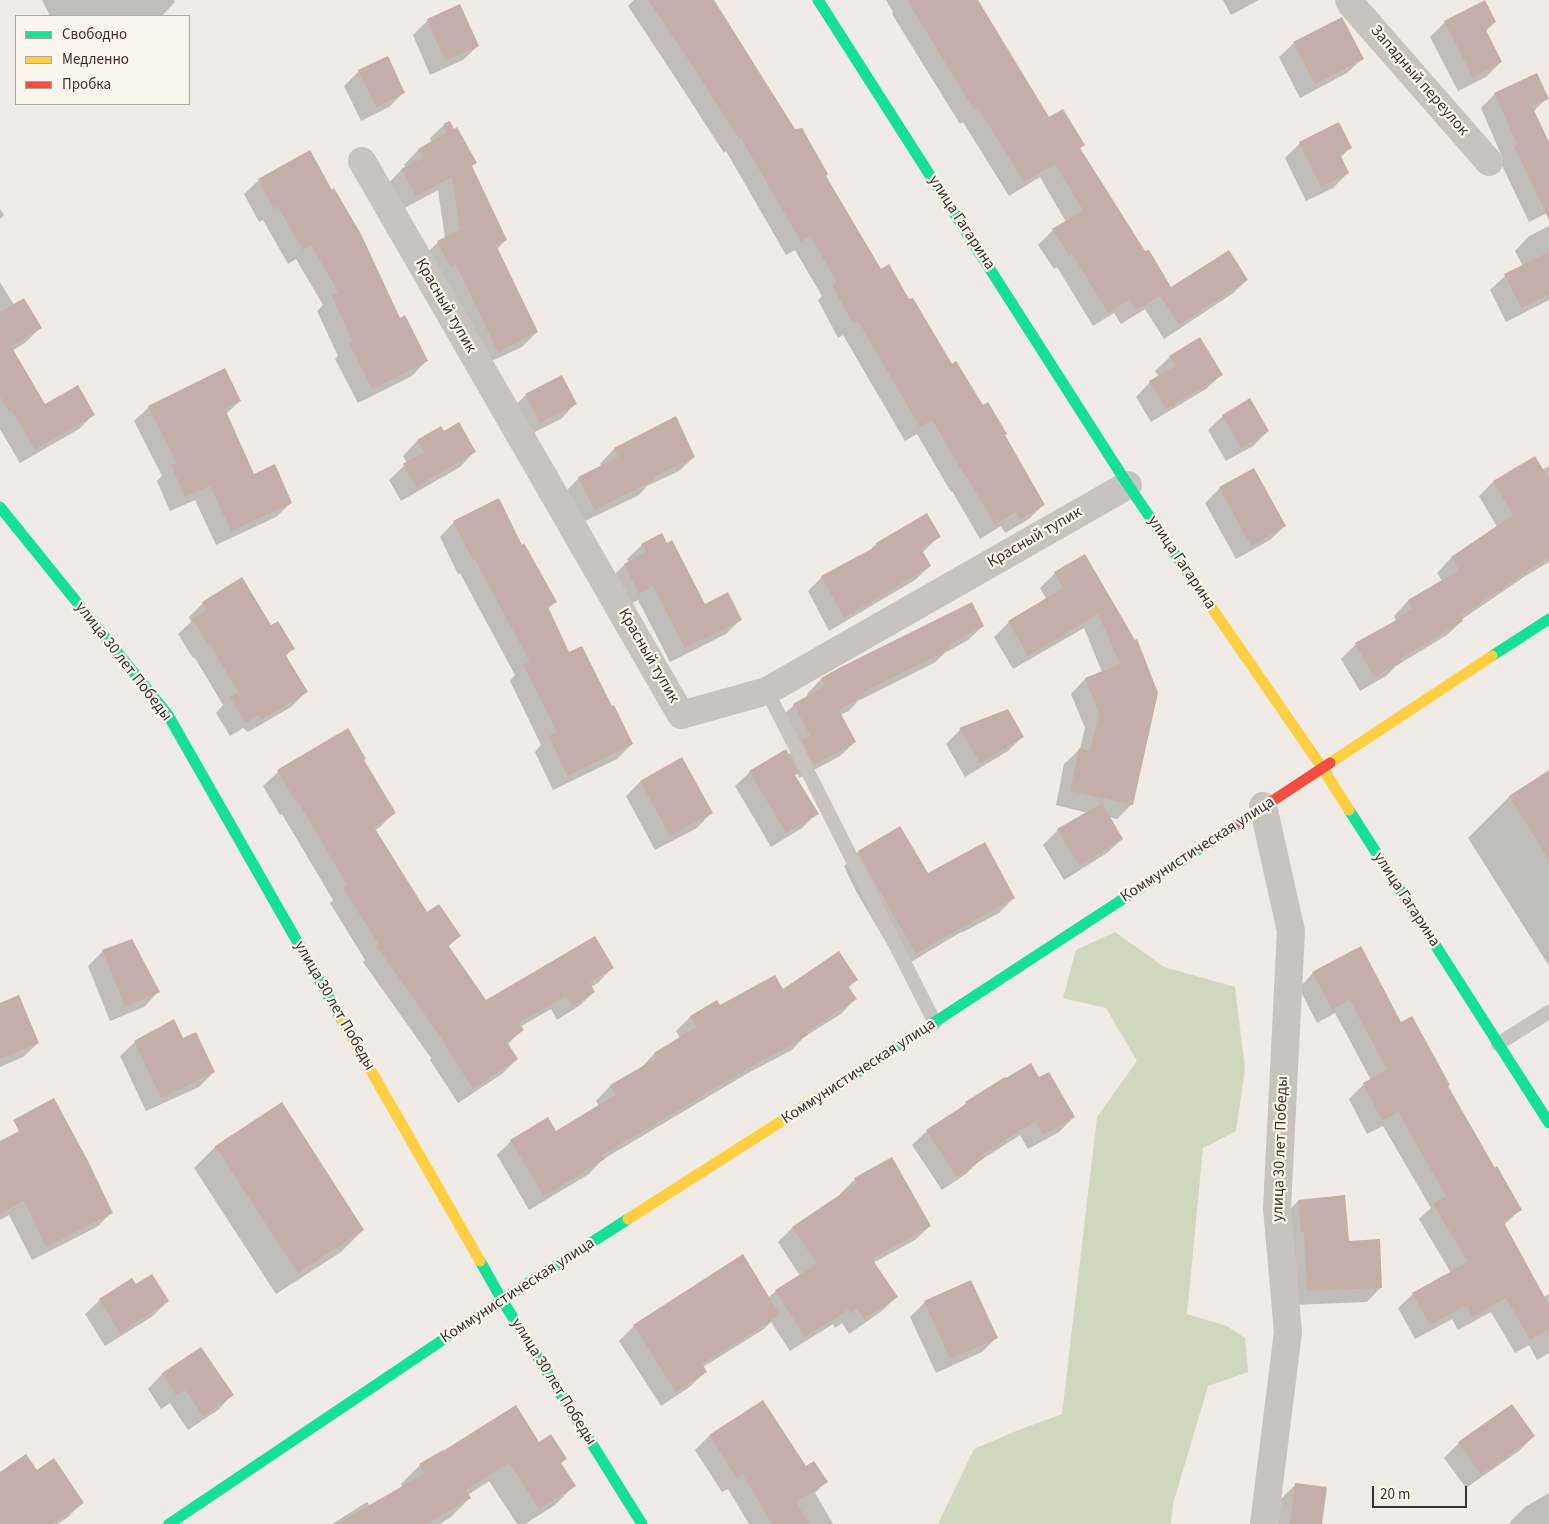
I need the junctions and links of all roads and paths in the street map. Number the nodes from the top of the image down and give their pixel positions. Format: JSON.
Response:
{"nodes":[{"id":1,"x":818,"y":0,"type":"edge"},
{"id":2,"x":1349,"y":0,"type":"edge"},
{"id":3,"x":362,"y":161,"type":"dead end"},
{"id":4,"x":1489,"y":162,"type":"dead end"},
{"id":5,"x":1128,"y":485,"type":"junction"},
{"id":6,"x":0,"y":507,"type":"edge"},
{"id":7,"x":1549,"y":619,"type":"edge"},
{"id":8,"x":767,"y":691,"type":"junction"},
{"id":9,"x":1323,"y":769,"type":"junction"},
{"id":10,"x":1264,"y":806,"type":"junction"},
{"id":11,"x":1549,"y":1012,"type":"edge"},
{"id":12,"x":935,"y":1023,"type":"junction"},
{"id":13,"x":1498,"y":1044,"type":"junction"},
{"id":14,"x":1549,"y":1123,"type":"edge"},
{"id":15,"x":502,"y":1300,"type":"junction"},
{"id":16,"x":169,"y":1524,"type":"edge"},
{"id":17,"x":642,"y":1524,"type":"edge"},
{"id":18,"x":1264,"y":1524,"type":"edge"}],
"edges":[{"from":1,"to":5,"type":"street","name":"улица Гагарина"},
{"from":2,"to":4,"type":"street","name":"Западный переулок"},
{"from":3,"to":8,"type":"street","name":"Красный тупик"},
{"from":5,"to":8,"type":"street","name":"Красный тупик"},
{"from":5,"to":9,"type":"street","name":"улица Гагарина"},
{"from":6,"to":15,"type":"street","name":"улица 30 лет Победы"},
{"from":7,"to":9,"type":"street","name":"Коммунистическая улица"},
{"from":8,"to":12,"type":"lane"},
{"from":9,"to":10,"type":"street","name":"Коммунистическая улица"},
{"from":9,"to":13,"type":"street","name":"улица Гагарина"},
{"from":10,"to":12,"type":"street","name":"Коммунистическая улица"},
{"from":10,"to":18,"type":"street","name":"улица 30 лет Победы"},
{"from":11,"to":13,"type":"lane"},
{"from":12,"to":15,"type":"street","name":"Коммунистическая улица"},
{"from":13,"to":14,"type":"street","name":"улица Гагарина"},
{"from":15,"to":16,"type":"street","name":"Коммунистическая улица"},
{"from":15,"to":17,"type":"street","name":"улица 30 лет Победы"}]}
